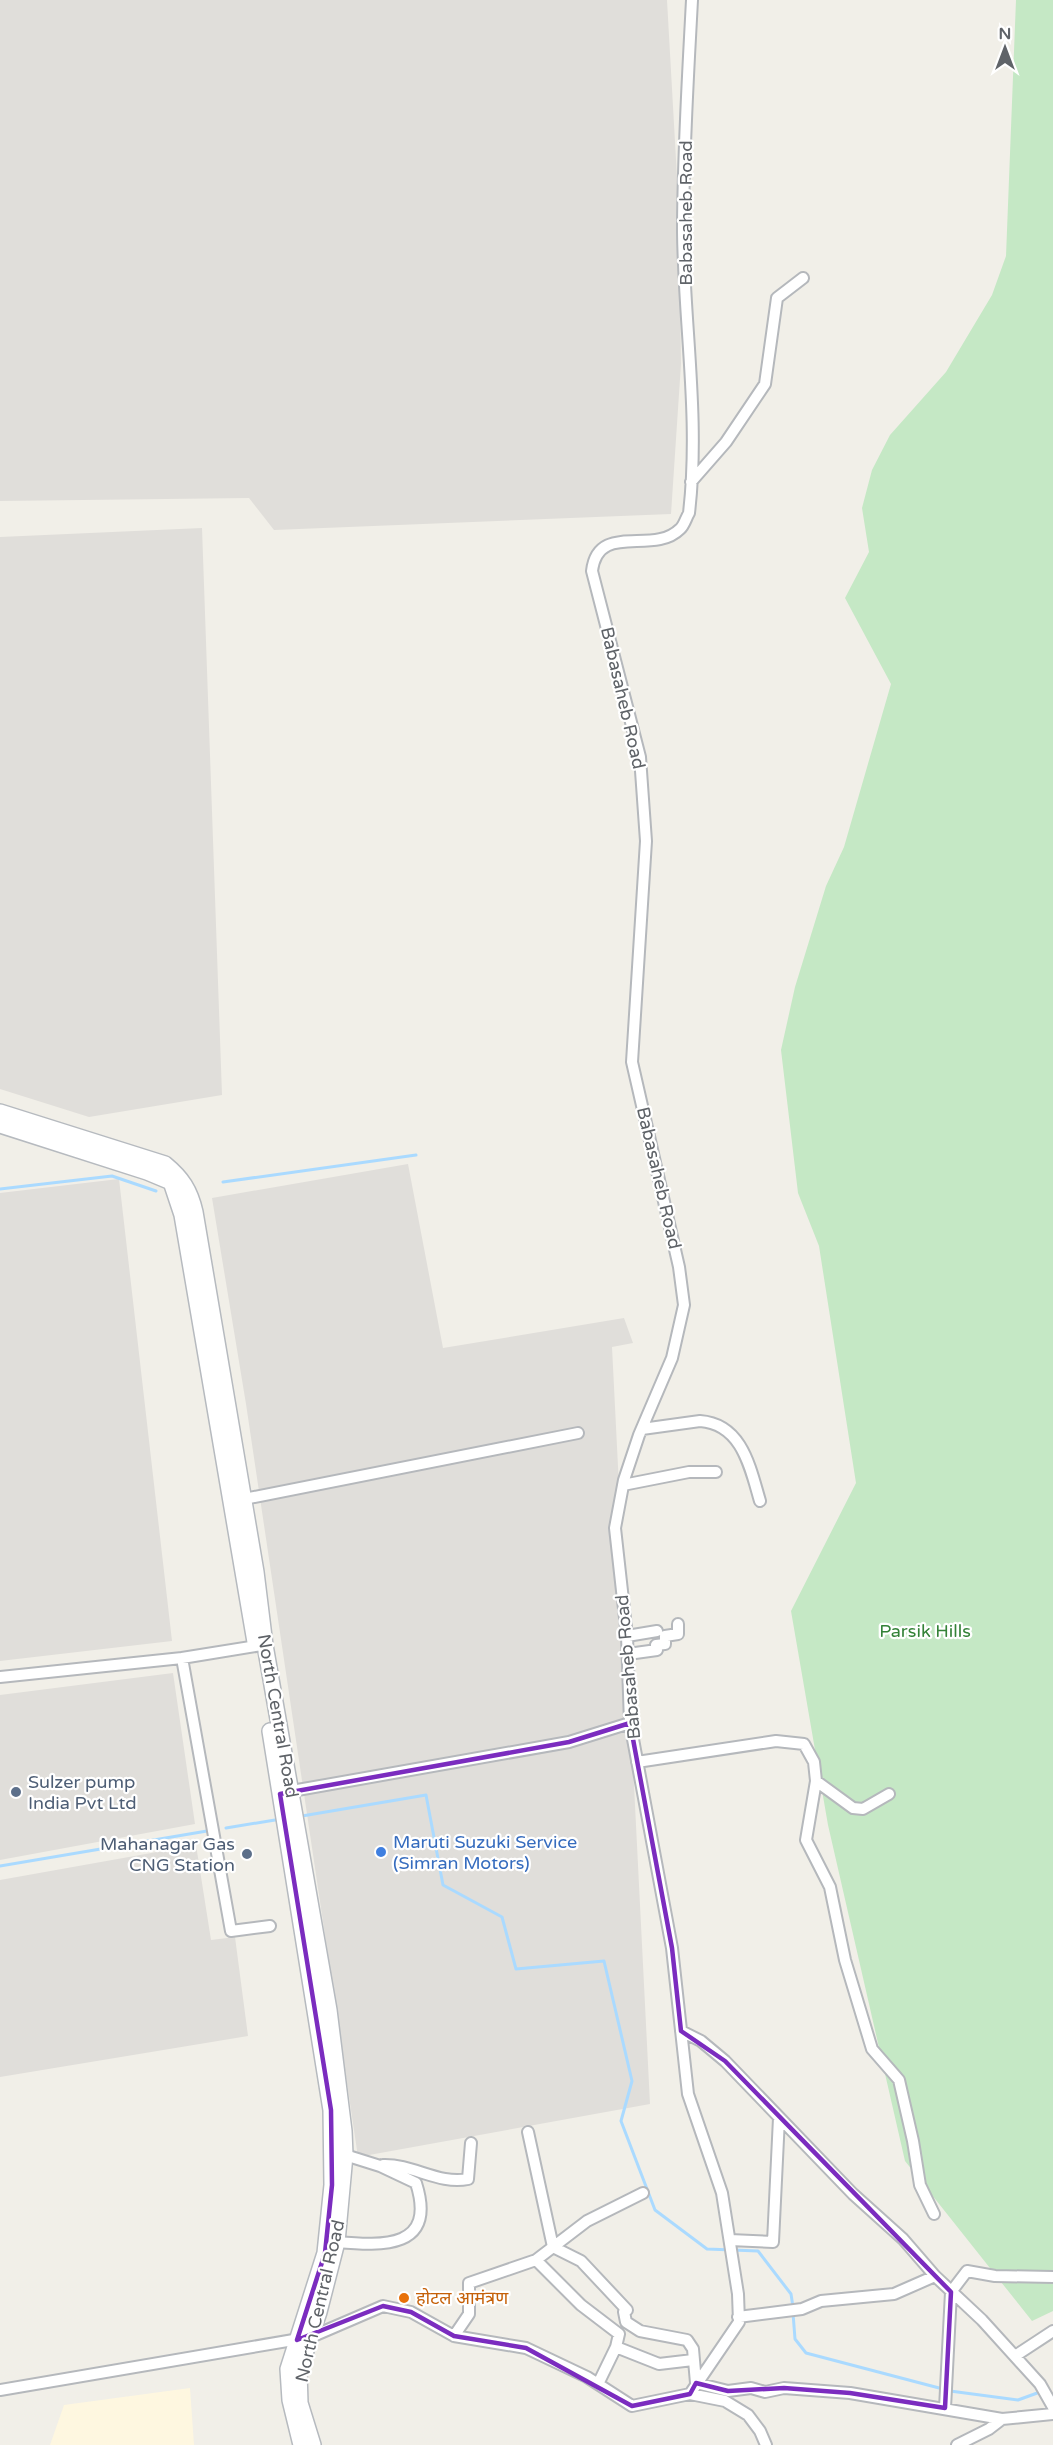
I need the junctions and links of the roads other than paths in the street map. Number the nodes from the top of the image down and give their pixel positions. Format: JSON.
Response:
{"nodes":[{"id":1,"x":692,"y":0,"type":"edge"},
{"id":2,"x":803,"y":278,"type":"dead end"},
{"id":3,"x":691,"y":482,"type":"junction"},
{"id":4,"x":0,"y":1112,"type":"edge"},
{"id":5,"x":0,"y":1125,"type":"edge"},
{"id":6,"x":175,"y":1179,"type":"junction"},
{"id":7,"x":642,"y":1429,"type":"junction"},
{"id":8,"x":578,"y":1433,"type":"dead end"},
{"id":9,"x":716,"y":1472,"type":"dead end"},
{"id":10,"x":623,"y":1485,"type":"junction"},
{"id":11,"x":236,"y":1500,"type":"junction"},
{"id":12,"x":760,"y":1501,"type":"dead end"},
{"id":13,"x":678,"y":1624,"type":"dead end"},
{"id":14,"x":657,"y":1631,"type":"dead end"},
{"id":15,"x":627,"y":1636,"type":"junction"},
{"id":16,"x":261,"y":1645,"type":"junction"},
{"id":17,"x":628,"y":1654,"type":"junction"},
{"id":18,"x":182,"y":1658,"type":"junction"},
{"id":19,"x":0,"y":1677,"type":"edge"},
{"id":20,"x":630,"y":1723,"type":"junction"},
{"id":21,"x":637,"y":1762,"type":"junction"},
{"id":22,"x":816,"y":1781,"type":"junction"},
{"id":23,"x":889,"y":1794,"type":"dead end"},
{"id":24,"x":288,"y":1797,"type":"junction"},
{"id":25,"x":270,"y":1926,"type":"dead end"},
{"id":26,"x":681,"y":2031,"type":"junction"},
{"id":27,"x":779,"y":2118,"type":"junction"},
{"id":28,"x":528,"y":2132,"type":"dead end"},
{"id":29,"x":471,"y":2143,"type":"dead end"},
{"id":30,"x":345,"y":2155,"type":"junction"},
{"id":31,"x":380,"y":2166,"type":"junction"},
{"id":32,"x":643,"y":2193,"type":"dead end"},
{"id":33,"x":934,"y":2214,"type":"dead end"},
{"id":34,"x":730,"y":2240,"type":"junction"},
{"id":35,"x":337,"y":2242,"type":"junction"},
{"id":36,"x":553,"y":2247,"type":"junction"},
{"id":37,"x":536,"y":2260,"type":"junction"},
{"id":38,"x":935,"y":2276,"type":"junction"},
{"id":39,"x":1053,"y":2277,"type":"edge"},
{"id":40,"x":951,"y":2292,"type":"junction"},
{"id":41,"x":738,"y":2317,"type":"junction"},
{"id":42,"x":626,"y":2322,"type":"junction"},
{"id":43,"x":1053,"y":2331,"type":"edge"},
{"id":44,"x":619,"y":2334,"type":"junction"},
{"id":45,"x":454,"y":2336,"type":"junction"},
{"id":46,"x":304,"y":2338,"type":"junction"},
{"id":47,"x":616,"y":2347,"type":"junction"},
{"id":48,"x":1015,"y":2356,"type":"junction"},
{"id":49,"x":693,"y":2360,"type":"junction"},
{"id":50,"x":696,"y":2383,"type":"junction"},
{"id":51,"x":598,"y":2384,"type":"junction"},
{"id":52,"x":0,"y":2390,"type":"edge"},
{"id":53,"x":690,"y":2394,"type":"junction"},
{"id":54,"x":1051,"y":2402,"type":"edge"},
{"id":55,"x":945,"y":2408,"type":"junction"},
{"id":56,"x":1053,"y":2414,"type":"edge"},
{"id":57,"x":1002,"y":2419,"type":"junction"},
{"id":58,"x":301,"y":2445,"type":"edge"},
{"id":59,"x":313,"y":2445,"type":"edge"},
{"id":60,"x":766,"y":2445,"type":"edge"},
{"id":61,"x":957,"y":2445,"type":"edge"}],
"edges":[{"from":1,"to":3,"type":"street","name":"Babasaheb Road"},
{"from":2,"to":3,"type":"street"},
{"from":3,"to":7,"type":"street","name":"Babasaheb Road"},
{"from":4,"to":6,"type":"main road"},
{"from":5,"to":6,"type":"main road"},
{"from":6,"to":11,"type":"main road","name":"North Central Road"},
{"from":7,"to":10,"type":"street","name":"Babasaheb Road"},
{"from":7,"to":12,"type":"street"},
{"from":8,"to":11,"type":"street"},
{"from":9,"to":10,"type":"street"},
{"from":10,"to":15,"type":"street","name":"Babasaheb Road"},
{"from":11,"to":16,"type":"main road","name":"North Central Road"},
{"from":13,"to":17,"type":"street"},
{"from":14,"to":15,"type":"street"},
{"from":15,"to":17,"type":"street","name":"Babasaheb Road"},
{"from":16,"to":18,"type":"street"},
{"from":16,"to":24,"type":"main road","name":"North Central Road"},
{"from":17,"to":20,"type":"street","name":"Babasaheb Road"},
{"from":18,"to":19,"type":"street"},
{"from":18,"to":25,"type":"street"},
{"from":20,"to":21,"type":"street","name":"Babasaheb Road"},
{"from":20,"to":24,"type":"street"},
{"from":21,"to":22,"type":"street"},
{"from":21,"to":26,"type":"street","name":"Babasaheb Road"},
{"from":22,"to":23,"type":"street"},
{"from":22,"to":33,"type":"street"},
{"from":24,"to":30,"type":"main road","name":"North Central Road"},
{"from":24,"to":46,"type":"main road","name":"North Central Road"},
{"from":26,"to":27,"type":"street"},
{"from":26,"to":34,"type":"street","name":"Babasaheb Road"},
{"from":27,"to":34,"type":"street"},
{"from":27,"to":38,"type":"street"},
{"from":28,"to":36,"type":"street"},
{"from":29,"to":31,"type":"street"},
{"from":30,"to":31,"type":"street"},
{"from":30,"to":35,"type":"main road","name":"North Central Road"},
{"from":31,"to":35,"type":"street"},
{"from":32,"to":36,"type":"street"},
{"from":34,"to":41,"type":"street","name":"Babasaheb Road"},
{"from":35,"to":46,"type":"main road","name":"North Central Road"},
{"from":36,"to":37,"type":"street"},
{"from":36,"to":42,"type":"street"},
{"from":37,"to":44,"type":"street"},
{"from":37,"to":45,"type":"street"},
{"from":38,"to":40,"type":"street"},
{"from":38,"to":41,"type":"street"},
{"from":39,"to":40,"type":"street"},
{"from":40,"to":48,"type":"street"},
{"from":40,"to":55,"type":"street"},
{"from":41,"to":50,"type":"street"},
{"from":42,"to":44,"type":"street"},
{"from":42,"to":49,"type":"street"},
{"from":43,"to":48,"type":"street"},
{"from":44,"to":47,"type":"street"},
{"from":45,"to":46,"type":"street"},
{"from":45,"to":51,"type":"street"},
{"from":46,"to":52,"type":"street"},
{"from":46,"to":58,"type":"main road","name":"North Central Road"},
{"from":46,"to":59,"type":"main road","name":"North Central Road"},
{"from":47,"to":49,"type":"street"},
{"from":47,"to":51,"type":"street"},
{"from":48,"to":54,"type":"street"},
{"from":49,"to":50,"type":"street"},
{"from":50,"to":53,"type":"street"},
{"from":50,"to":55,"type":"street"},
{"from":51,"to":53,"type":"street"},
{"from":53,"to":60,"type":"street"},
{"from":55,"to":57,"type":"street"},
{"from":56,"to":57,"type":"street"},
{"from":57,"to":61,"type":"street"}]}
